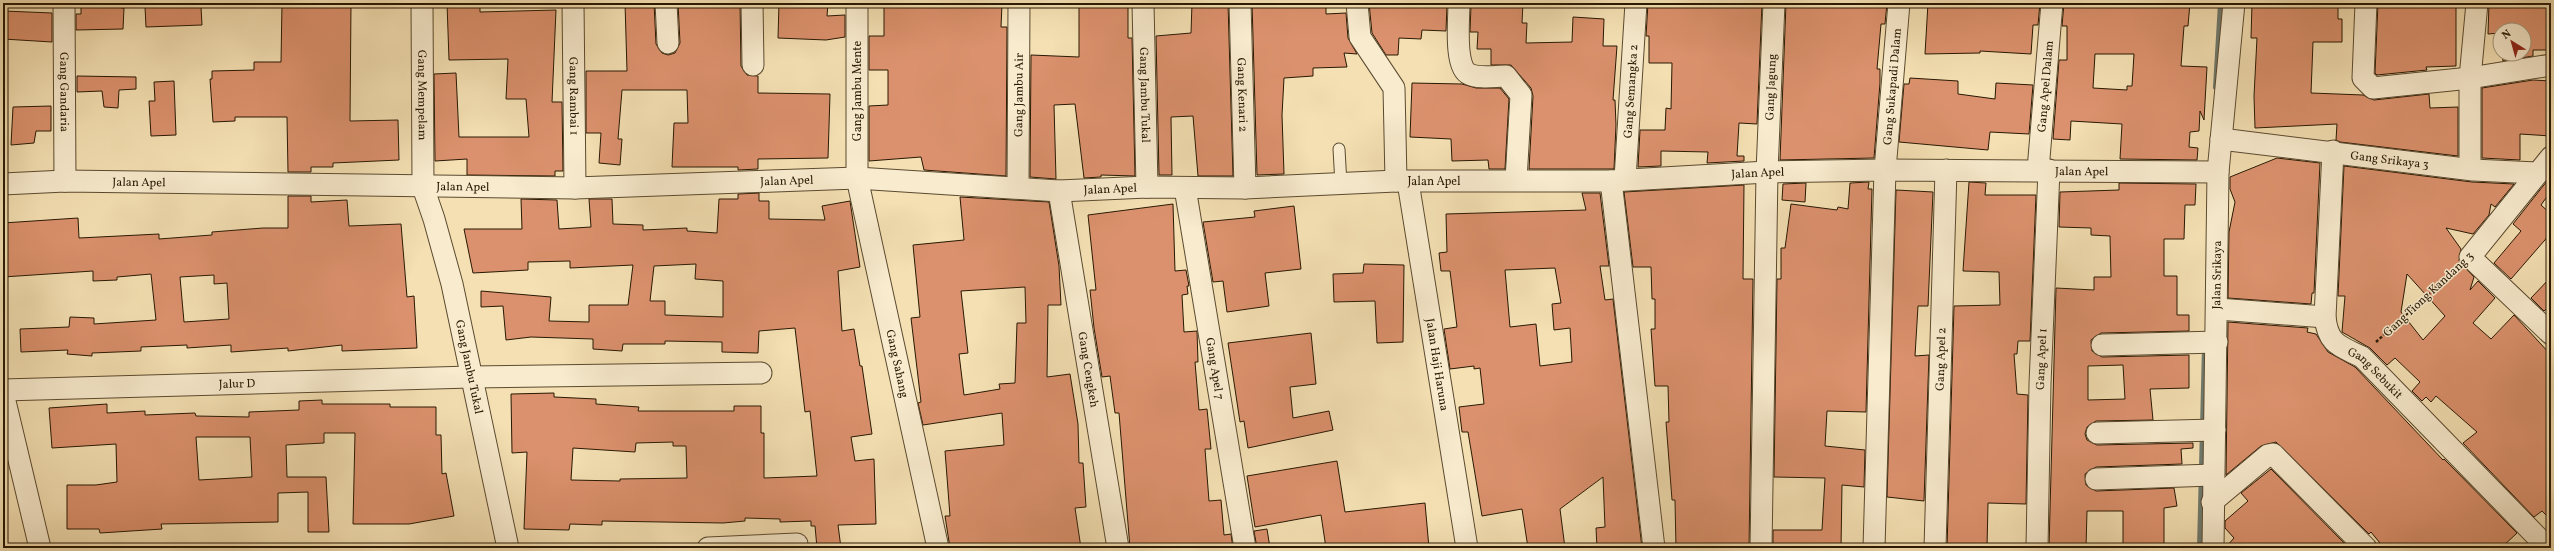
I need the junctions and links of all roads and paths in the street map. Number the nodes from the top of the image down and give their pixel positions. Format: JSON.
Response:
{"nodes":[{"id":1,"x":64,"y":3,"type":"edge"},
{"id":2,"x":422,"y":3,"type":"edge"},
{"id":3,"x":573,"y":3,"type":"edge"},
{"id":4,"x":666,"y":3,"type":"edge"},
{"id":5,"x":752,"y":3,"type":"edge"},
{"id":6,"x":857,"y":3,"type":"edge"},
{"id":7,"x":1019,"y":3,"type":"edge"},
{"id":8,"x":1143,"y":3,"type":"edge"},
{"id":9,"x":1240,"y":3,"type":"edge"},
{"id":10,"x":1357,"y":3,"type":"edge"},
{"id":11,"x":1459,"y":3,"type":"edge"},
{"id":12,"x":1636,"y":3,"type":"edge"},
{"id":13,"x":1774,"y":3,"type":"edge"},
{"id":14,"x":1899,"y":3,"type":"edge"},
{"id":15,"x":2052,"y":3,"type":"edge"},
{"id":16,"x":2234,"y":3,"type":"edge"},
{"id":17,"x":2366,"y":3,"type":"edge"},
{"id":18,"x":2477,"y":3,"type":"edge"},
{"id":19,"x":668,"y":43,"type":"dead end"},
{"id":20,"x":753,"y":65,"type":"dead end"},
{"id":21,"x":2551,"y":65,"type":"edge"},
{"id":22,"x":2470,"y":78,"type":"junction"},
{"id":23,"x":2221,"y":139,"type":"junction"},
{"id":24,"x":1339,"y":148,"type":"dead end"},
{"id":25,"x":2333,"y":151,"type":"junction"},
{"id":26,"x":2551,"y":157,"type":"edge"},
{"id":27,"x":2470,"y":169,"type":"junction"},
{"id":28,"x":1885,"y":170,"type":"junction"},
{"id":29,"x":1946,"y":170,"type":"junction"},
{"id":30,"x":2043,"y":170,"type":"junction"},
{"id":31,"x":1767,"y":172,"type":"junction"},
{"id":32,"x":2218,"y":172,"type":"junction"},
{"id":33,"x":2537,"y":173,"type":"junction"},
{"id":34,"x":857,"y":178,"type":"junction"},
{"id":35,"x":1516,"y":180,"type":"junction"},
{"id":36,"x":1618,"y":180,"type":"junction"},
{"id":37,"x":65,"y":181,"type":"junction"},
{"id":38,"x":1402,"y":182,"type":"junction"},
{"id":39,"x":3,"y":184,"type":"edge"},
{"id":40,"x":1341,"y":184,"type":"junction"},
{"id":41,"x":423,"y":187,"type":"junction"},
{"id":42,"x":1018,"y":187,"type":"junction"},
{"id":43,"x":1147,"y":187,"type":"junction"},
{"id":44,"x":575,"y":188,"type":"junction"},
{"id":45,"x":1185,"y":188,"type":"junction"},
{"id":46,"x":1245,"y":188,"type":"junction"},
{"id":47,"x":1059,"y":191,"type":"junction"},
{"id":48,"x":2470,"y":257,"type":"junction"},
{"id":49,"x":2218,"y":310,"type":"junction"},
{"id":50,"x":2324,"y":317,"type":"junction"},
{"id":51,"x":2551,"y":334,"type":"edge"},
{"id":52,"x":2217,"y":342,"type":"junction"},
{"id":53,"x":2102,"y":345,"type":"dead end"},
{"id":54,"x":2362,"y":357,"type":"junction"},
{"id":55,"x":761,"y":373,"type":"dead end"},
{"id":56,"x":471,"y":377,"type":"junction"},
{"id":57,"x":3,"y":390,"type":"edge"},
{"id":58,"x":3,"y":393,"type":"edge"},
{"id":59,"x":2214,"y":430,"type":"junction"},
{"id":60,"x":2097,"y":433,"type":"dead end"},
{"id":61,"x":2213,"y":475,"type":"junction"},
{"id":62,"x":2096,"y":479,"type":"dead end"},
{"id":63,"x":2212,"y":502,"type":"junction"},
{"id":64,"x":797,"y":544,"type":"dead end"},
{"id":65,"x":40,"y":548,"type":"edge"},
{"id":66,"x":508,"y":548,"type":"edge"},
{"id":67,"x":708,"y":548,"type":"edge"},
{"id":68,"x":938,"y":548,"type":"edge"},
{"id":69,"x":1118,"y":548,"type":"edge"},
{"id":70,"x":1245,"y":548,"type":"edge"},
{"id":71,"x":1467,"y":548,"type":"edge"},
{"id":72,"x":1654,"y":548,"type":"edge"},
{"id":73,"x":1761,"y":548,"type":"edge"},
{"id":74,"x":1874,"y":548,"type":"edge"},
{"id":75,"x":1935,"y":548,"type":"edge"},
{"id":76,"x":2037,"y":548,"type":"edge"},
{"id":77,"x":2213,"y":548,"type":"edge"},
{"id":78,"x":2366,"y":548,"type":"edge"},
{"id":79,"x":2548,"y":548,"type":"edge"}],
"edges":[{"from":1,"to":37,"type":"street","name":"Gang Gandaria"},
{"from":2,"to":41,"type":"street","name":"Gang Mempelam"},
{"from":3,"to":44,"type":"street","name":"Gang Rambai 1"},
{"from":4,"to":19,"type":"street"},
{"from":5,"to":20,"type":"street"},
{"from":6,"to":34,"type":"street","name":"Gang Jambu Mente"},
{"from":7,"to":42,"type":"street","name":"Gang Jambu Air"},
{"from":8,"to":43,"type":"street","name":"Gang Jambu Tukal"},
{"from":9,"to":46,"type":"street","name":"Gang Kenari 2"},
{"from":10,"to":38,"type":"street","name":"Jalan Haji Haruna"},
{"from":11,"to":35,"type":"street"},
{"from":12,"to":36,"type":"street","name":"Gang Semangka 2"},
{"from":13,"to":31,"type":"street","name":"Gang Jagung"},
{"from":14,"to":28,"type":"street","name":"Gang Sukapadi Dalam"},
{"from":15,"to":30,"type":"street","name":"Gang Apel Dalam"},
{"from":16,"to":23,"type":"street","name":"Jalan Srikaya"},
{"from":17,"to":22,"type":"street"},
{"from":18,"to":22,"type":"street"},
{"from":21,"to":22,"type":"street"},
{"from":22,"to":27,"type":"street"},
{"from":23,"to":25,"type":"street","name":"Gang Srikaya 3"},
{"from":23,"to":32,"type":"street","name":"Jalan Srikaya"},
{"from":24,"to":40,"type":"lane"},
{"from":25,"to":27,"type":"street","name":"Gang Srikaya 3"},
{"from":25,"to":50,"type":"street","name":"Gang Sebukit"},
{"from":26,"to":33,"type":"street"},
{"from":27,"to":33,"type":"street","name":"Gang Srikaya 3"},
{"from":28,"to":29,"type":"street","name":"Jalan Apel"},
{"from":28,"to":31,"type":"street","name":"Jalan Apel"},
{"from":28,"to":74,"type":"street","name":"Gang Sukapadi Dalam"},
{"from":29,"to":30,"type":"street","name":"Jalan Apel"},
{"from":29,"to":75,"type":"street","name":"Gang Apel 2"},
{"from":30,"to":32,"type":"street","name":"Jalan Apel"},
{"from":30,"to":76,"type":"street","name":"Gang Apel 1"},
{"from":31,"to":36,"type":"street","name":"Jalan Apel"},
{"from":31,"to":73,"type":"street","name":"Gang Jagung"},
{"from":32,"to":49,"type":"street","name":"Jalan Srikaya"},
{"from":33,"to":48,"type":"street","name":"Gang Tiong Kandang 3"},
{"from":34,"to":42,"type":"street","name":"Jalan Apel"},
{"from":34,"to":44,"type":"street","name":"Jalan Apel"},
{"from":34,"to":68,"type":"street","name":"Gang Sahang"},
{"from":35,"to":36,"type":"street","name":"Jalan Apel"},
{"from":35,"to":38,"type":"street","name":"Jalan Apel"},
{"from":36,"to":72,"type":"street","name":"Gang Semangka 2"},
{"from":37,"to":39,"type":"street","name":"Jalan Apel"},
{"from":37,"to":41,"type":"street","name":"Jalan Apel"},
{"from":38,"to":40,"type":"street","name":"Jalan Apel"},
{"from":38,"to":71,"type":"street","name":"Jalan Haji Haruna"},
{"from":40,"to":46,"type":"street","name":"Jalan Apel"},
{"from":41,"to":44,"type":"street","name":"Jalan Apel"},
{"from":41,"to":56,"type":"street","name":"Gang Jambu Tukal"},
{"from":42,"to":47,"type":"street","name":"Jalan Apel"},
{"from":43,"to":45,"type":"street","name":"Jalan Apel"},
{"from":43,"to":47,"type":"street","name":"Jalan Apel"},
{"from":45,"to":46,"type":"street","name":"Jalan Apel"},
{"from":45,"to":70,"type":"street","name":"Gang Apel 7"},
{"from":47,"to":69,"type":"street","name":"Gang Cengkeh"},
{"from":48,"to":51,"type":"street"},
{"from":48,"to":54,"type":"path","name":"Gang Tiong Kandang 3"},
{"from":49,"to":50,"type":"street"},
{"from":49,"to":52,"type":"street","name":"Jalan Srikaya"},
{"from":50,"to":54,"type":"street","name":"Gang Sebukit"},
{"from":52,"to":53,"type":"street"},
{"from":52,"to":59,"type":"street","name":"Jalan Srikaya"},
{"from":54,"to":79,"type":"street","name":"Gang Sebukit"},
{"from":55,"to":56,"type":"street","name":"Jalur D"},
{"from":56,"to":57,"type":"street","name":"Jalur D"},
{"from":56,"to":66,"type":"street","name":"Gang Jambu Tukal"},
{"from":58,"to":65,"type":"street"},
{"from":59,"to":60,"type":"street"},
{"from":59,"to":61,"type":"street","name":"Jalan Srikaya"},
{"from":61,"to":62,"type":"street"},
{"from":61,"to":63,"type":"street","name":"Jalan Srikaya"},
{"from":63,"to":77,"type":"street","name":"Jalan Srikaya"},
{"from":63,"to":78,"type":"street"},
{"from":64,"to":67,"type":"street"}]}
